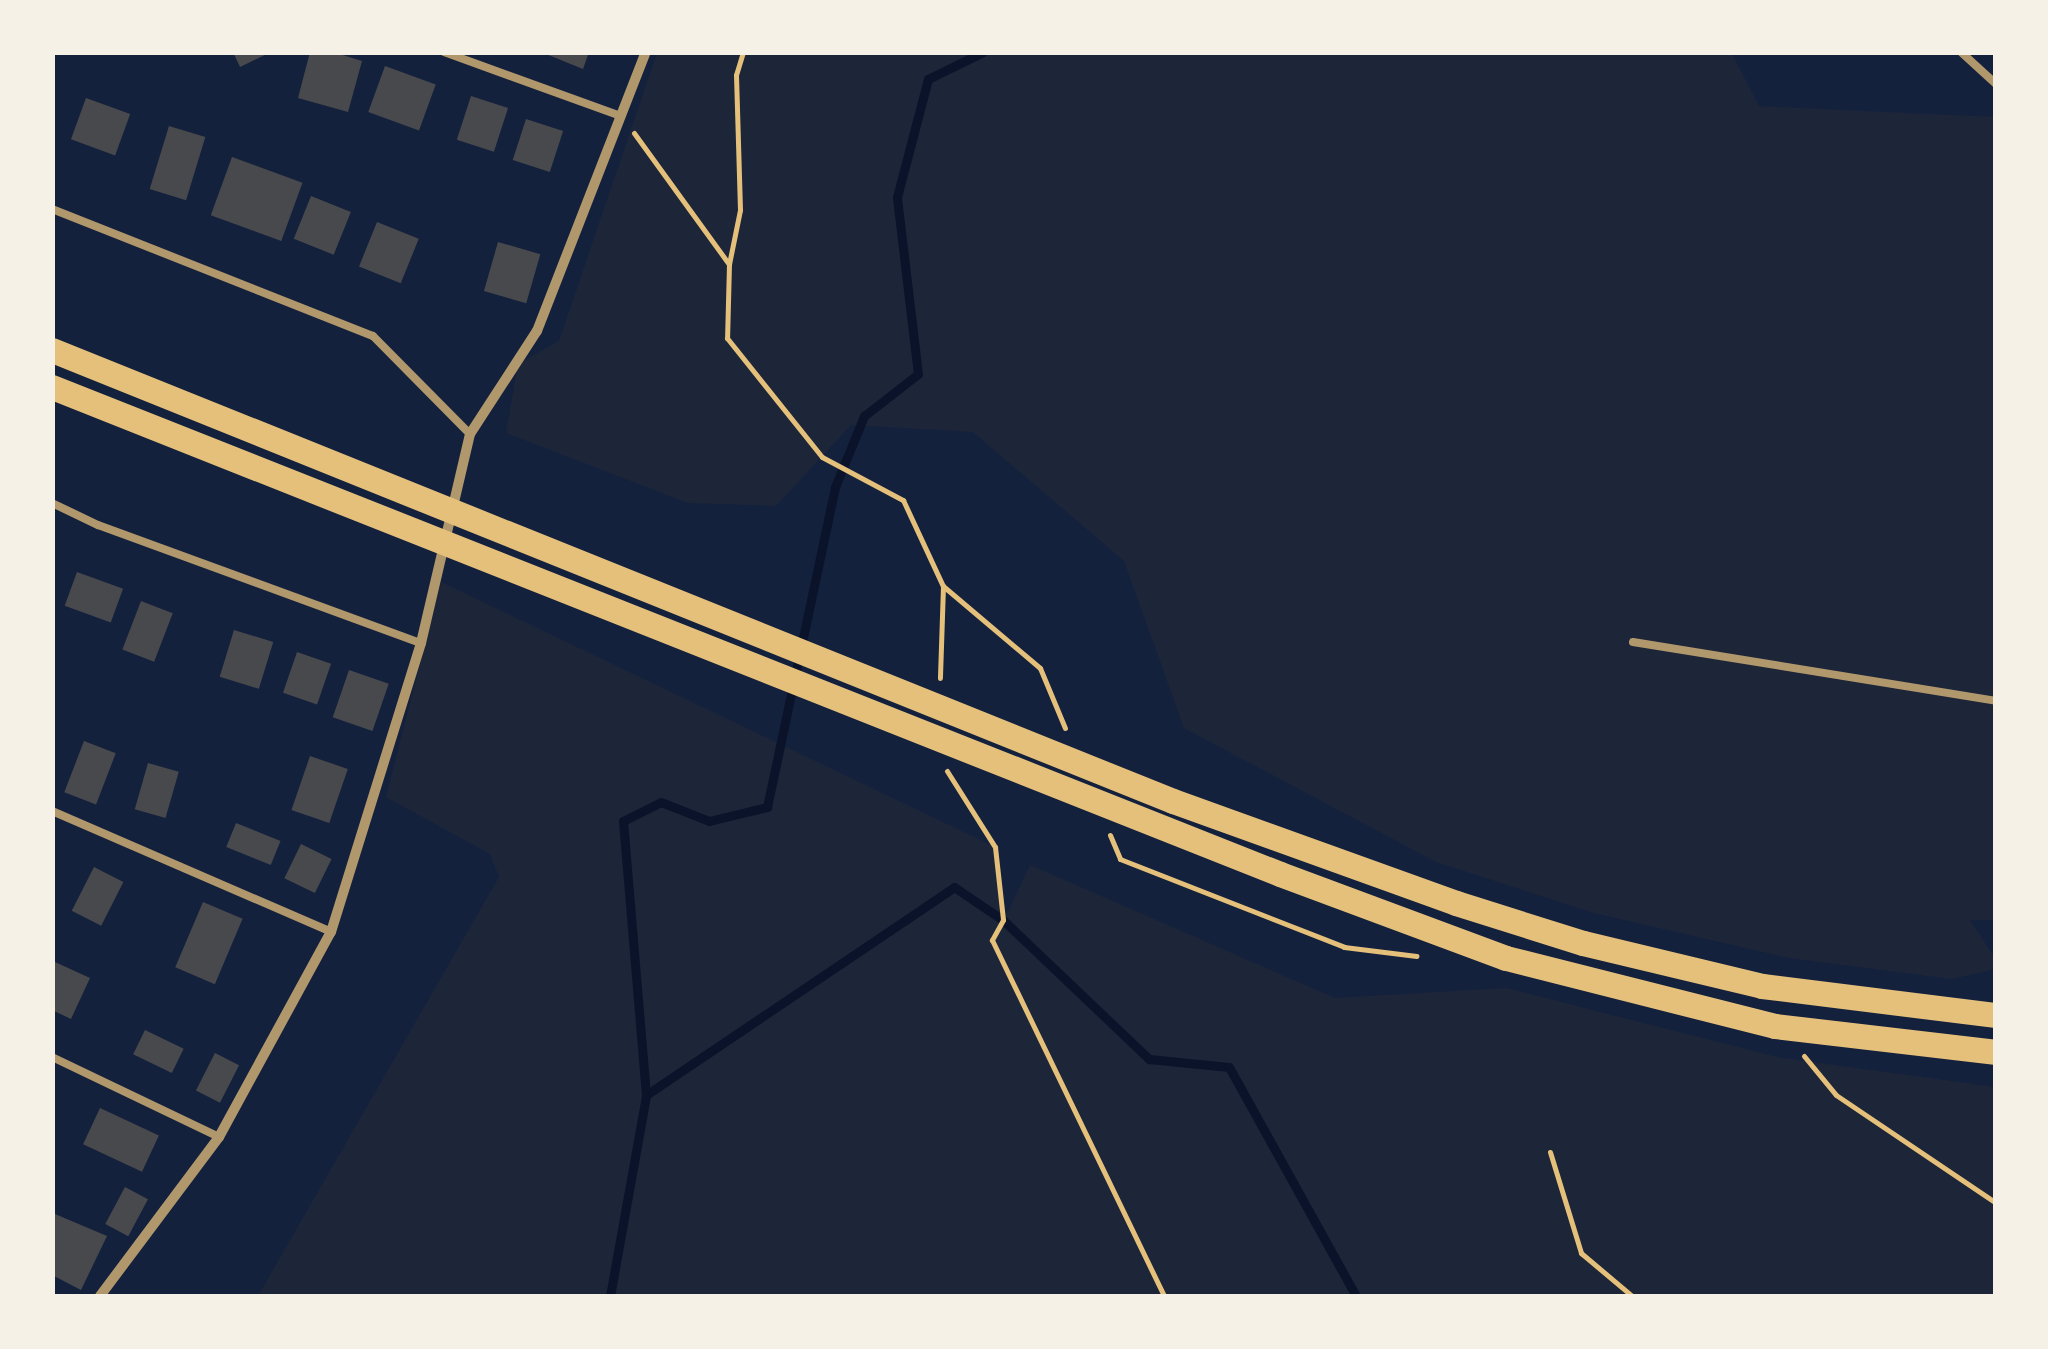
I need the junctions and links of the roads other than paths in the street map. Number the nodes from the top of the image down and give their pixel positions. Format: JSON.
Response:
{"nodes":[{"id":1,"x":444,"y":52,"type":"edge"},
{"id":2,"x":646,"y":52,"type":"edge"},
{"id":3,"x":1960,"y":52,"type":"edge"},
{"id":4,"x":1996,"y":84,"type":"edge"},
{"id":5,"x":622,"y":116,"type":"junction"},
{"id":6,"x":52,"y":210,"type":"edge"},
{"id":7,"x":52,"y":350,"type":"edge"},
{"id":8,"x":52,"y":388,"type":"edge"},
{"id":9,"x":470,"y":434,"type":"junction"},
{"id":10,"x":52,"y":503,"type":"edge"},
{"id":11,"x":1632,"y":642,"type":"dead end"},
{"id":12,"x":421,"y":643,"type":"junction"},
{"id":13,"x":1996,"y":702,"type":"edge"},
{"id":14,"x":52,"y":811,"type":"edge"},
{"id":15,"x":331,"y":932,"type":"junction"},
{"id":16,"x":1996,"y":1015,"type":"edge"},
{"id":17,"x":1996,"y":1052,"type":"edge"},
{"id":18,"x":52,"y":1057,"type":"edge"},
{"id":19,"x":219,"y":1137,"type":"junction"},
{"id":20,"x":100,"y":1296,"type":"edge"}],
"edges":[{"from":1,"to":5,"type":"lane"},
{"from":2,"to":5,"type":"street"},
{"from":3,"to":4,"type":"lane"},
{"from":5,"to":9,"type":"street"},
{"from":6,"to":9,"type":"lane"},
{"from":7,"to":16,"type":"main road"},
{"from":8,"to":17,"type":"main road"},
{"from":9,"to":12,"type":"street"},
{"from":10,"to":12,"type":"lane"},
{"from":11,"to":13,"type":"lane"},
{"from":12,"to":15,"type":"street"},
{"from":14,"to":15,"type":"lane"},
{"from":15,"to":19,"type":"street"},
{"from":18,"to":19,"type":"lane"},
{"from":19,"to":20,"type":"street"}]}
